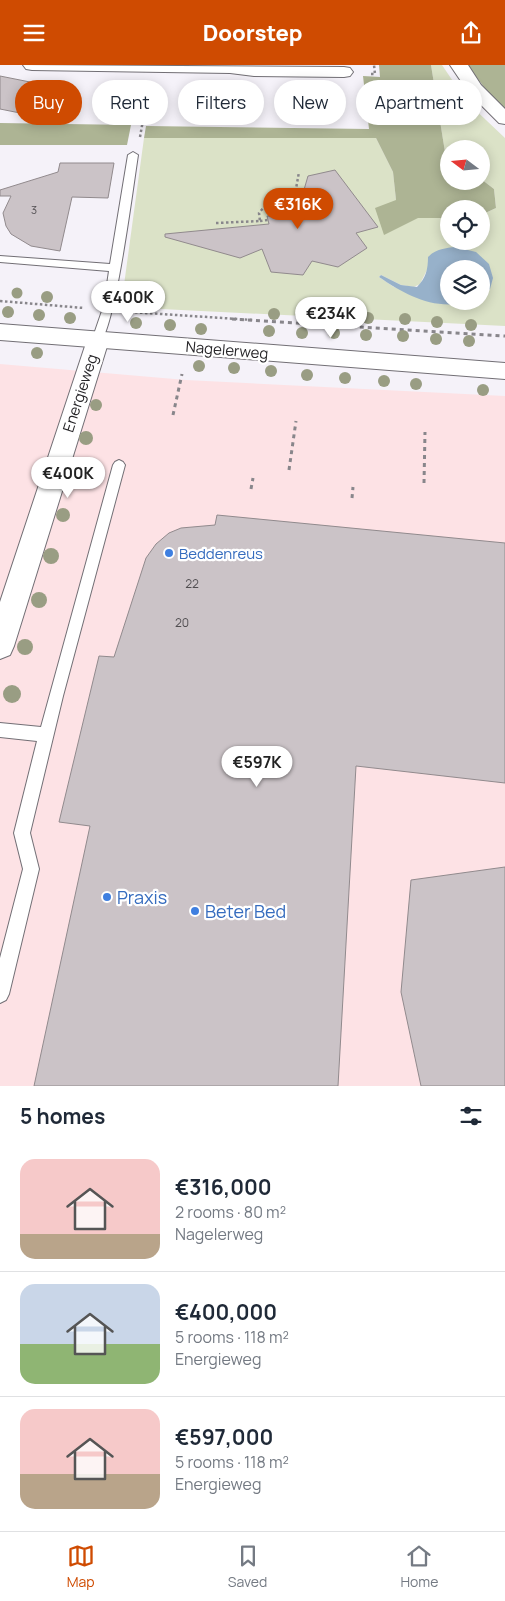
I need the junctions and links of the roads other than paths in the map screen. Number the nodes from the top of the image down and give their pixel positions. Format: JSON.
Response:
{"nodes":[{"id":1,"x":32,"y":65,"type":"edge"},
{"id":2,"x":459,"y":65,"type":"edge"},
{"id":3,"x":230,"y":66,"type":"edge"},
{"id":4,"x":344,"y":71,"type":"dead end"},
{"id":5,"x":505,"y":119,"type":"edge"},
{"id":6,"x":133,"y":155,"type":"dead end"},
{"id":7,"x":0,"y":259,"type":"edge"},
{"id":8,"x":115,"y":268,"type":"junction"},
{"id":9,"x":0,"y":332,"type":"edge"},
{"id":10,"x":98,"y":340,"type":"junction"},
{"id":11,"x":505,"y":371,"type":"edge"},
{"id":12,"x":119,"y":465,"type":"dead end"},
{"id":13,"x":0,"y":646,"type":"edge"},
{"id":14,"x":0,"y":730,"type":"edge"},
{"id":15,"x":46,"y":735,"type":"junction"},
{"id":16,"x":0,"y":994,"type":"edge"}],
"edges":[{"from":1,"to":3,"type":"street"},
{"from":2,"to":5,"type":"street"},
{"from":3,"to":4,"type":"street"},
{"from":6,"to":8,"type":"lane"},
{"from":7,"to":8,"type":"lane"},
{"from":8,"to":10,"type":"lane"},
{"from":9,"to":10,"type":"street","name":"Nagelerweg"},
{"from":10,"to":11,"type":"street","name":"Nagelerweg"},
{"from":10,"to":13,"type":"street","name":"Energieweg"},
{"from":12,"to":15,"type":"lane"},
{"from":14,"to":15,"type":"lane"},
{"from":15,"to":16,"type":"lane"}]}
